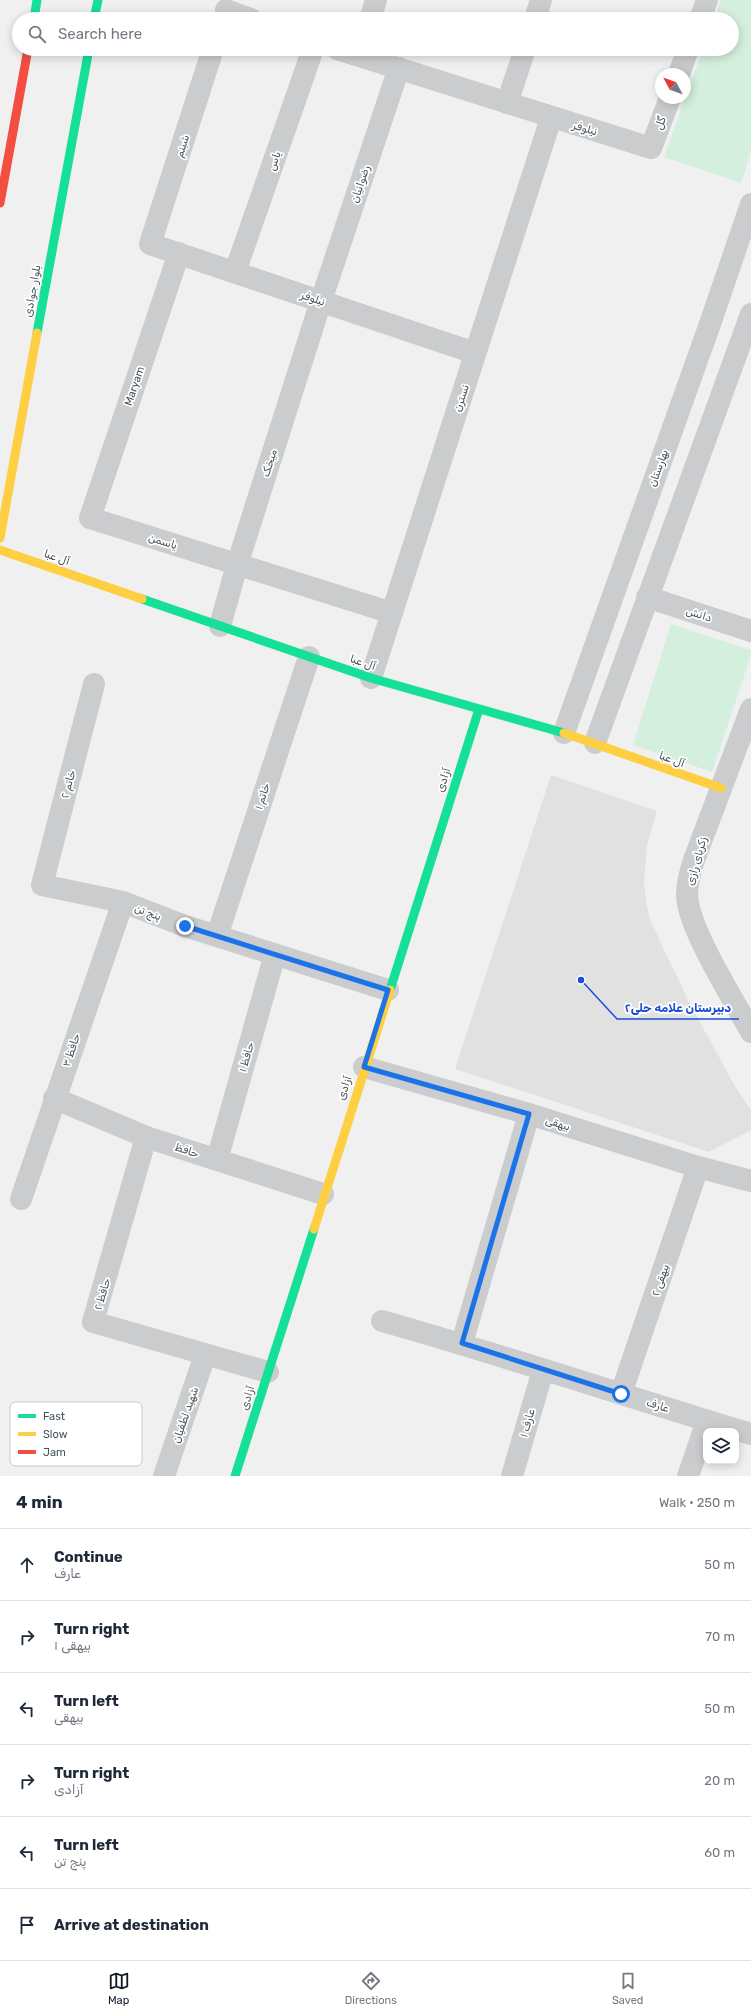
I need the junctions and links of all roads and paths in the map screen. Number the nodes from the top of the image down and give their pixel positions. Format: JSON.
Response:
{"nodes":[{"id":1,"x":37,"y":0,"type":"edge"},
{"id":2,"x":98,"y":0,"type":"edge"},
{"id":3,"x":376,"y":0,"type":"edge"},
{"id":4,"x":541,"y":0,"type":"edge"},
{"id":5,"x":707,"y":0,"type":"edge"},
{"id":6,"x":35,"y":12,"type":"edge"},
{"id":7,"x":95,"y":12,"type":"edge"},
{"id":8,"x":372,"y":12,"type":"edge"},
{"id":9,"x":537,"y":12,"type":"edge"},
{"id":10,"x":703,"y":12,"type":"edge"},
{"id":11,"x":27,"y":56,"type":"edge"},
{"id":12,"x":88,"y":56,"type":"edge"},
{"id":13,"x":212,"y":56,"type":"edge"},
{"id":14,"x":311,"y":56,"type":"edge"},
{"id":15,"x":366,"y":56,"type":"edge"},
{"id":16,"x":523,"y":56,"type":"edge"},
{"id":17,"x":685,"y":56,"type":"edge"},
{"id":18,"x":399,"y":68,"type":"junction"},
{"id":19,"x":681,"y":68,"type":"edge"},
{"id":20,"x":507,"y":104,"type":"junction"},
{"id":21,"x":668,"y":104,"type":"edge"},
{"id":22,"x":551,"y":118,"type":"junction"},
{"id":23,"x":651,"y":148,"type":"joint"},
{"id":24,"x":0,"y":204,"type":"edge"},
{"id":25,"x":751,"y":204,"type":"edge"},
{"id":26,"x":150,"y":244,"type":"joint"},
{"id":27,"x":179,"y":253,"type":"junction"},
{"id":28,"x":235,"y":272,"type":"junction"},
{"id":29,"x":321,"y":301,"type":"junction"},
{"id":30,"x":751,"y":314,"type":"edge"},
{"id":31,"x":475,"y":353,"type":"junction"},
{"id":32,"x":90,"y":518,"type":"joint"},
{"id":33,"x":0,"y":538,"type":"edge"},
{"id":34,"x":0,"y":550,"type":"edge"},
{"id":35,"x":237,"y":564,"type":"junction"},
{"id":36,"x":647,"y":597,"type":"junction"},
{"id":37,"x":392,"y":613,"type":"junction"},
{"id":38,"x":220,"y":626,"type":"junction"},
{"id":39,"x":751,"y":631,"type":"edge"},
{"id":40,"x":309,"y":657,"type":"junction"},
{"id":41,"x":371,"y":678,"type":"junction"},
{"id":42,"x":94,"y":684,"type":"dead end"},
{"id":43,"x":479,"y":709,"type":"junction"},
{"id":44,"x":751,"y":709,"type":"edge"},
{"id":45,"x":564,"y":733,"type":"junction"},
{"id":46,"x":595,"y":743,"type":"junction"},
{"id":47,"x":721,"y":788,"type":"junction"},
{"id":48,"x":42,"y":884,"type":"joint"},
{"id":49,"x":123,"y":902,"type":"junction"},
{"id":50,"x":217,"y":936,"type":"junction"},
{"id":51,"x":275,"y":954,"type":"junction"},
{"id":52,"x":388,"y":990,"type":"junction"},
{"id":53,"x":751,"y":1032,"type":"edge"},
{"id":54,"x":364,"y":1067,"type":"junction"},
{"id":55,"x":54,"y":1098,"type":"junction"},
{"id":56,"x":529,"y":1114,"type":"junction"},
{"id":57,"x":146,"y":1137,"type":"junction"},
{"id":58,"x":217,"y":1160,"type":"junction"},
{"id":59,"x":698,"y":1167,"type":"junction"},
{"id":60,"x":751,"y":1181,"type":"edge"},
{"id":61,"x":323,"y":1194,"type":"junction"},
{"id":62,"x":21,"y":1199,"type":"dead end"},
{"id":63,"x":382,"y":1321,"type":"dead end"},
{"id":64,"x":462,"y":1343,"type":"junction"},
{"id":65,"x":205,"y":1355,"type":"junction"},
{"id":66,"x":542,"y":1370,"type":"junction"},
{"id":67,"x":268,"y":1372,"type":"junction"},
{"id":68,"x":621,"y":1394,"type":"junction"},
{"id":69,"x":707,"y":1421,"type":"junction"},
{"id":70,"x":751,"y":1434,"type":"edge"},
{"id":71,"x":164,"y":1476,"type":"edge"},
{"id":72,"x":235,"y":1476,"type":"edge"},
{"id":73,"x":512,"y":1476,"type":"edge"},
{"id":74,"x":688,"y":1476,"type":"edge"}],
"edges":[{"from":1,"to":6,"type":"street"},
{"from":2,"to":7,"type":"street"},
{"from":3,"to":8,"type":"street"},
{"from":4,"to":9,"type":"street"},
{"from":5,"to":10,"type":"street"},
{"from":11,"to":24,"type":"street"},
{"from":12,"to":33,"type":"street","name":"بلوار جوادی"},
{"from":13,"to":26,"type":"street","name":"شبنم"},
{"from":14,"to":28,"type":"street","name":"یاس"},
{"from":15,"to":18,"type":"street","name":"نیلوفر"},
{"from":16,"to":20,"type":"street"},
{"from":17,"to":19,"type":"street"},
{"from":18,"to":20,"type":"street","name":"نیلوفر"},
{"from":18,"to":29,"type":"street","name":"رضوانیان"},
{"from":20,"to":22,"type":"street","name":"نیلوفر"},
{"from":21,"to":23,"type":"street","name":"گل"},
{"from":22,"to":23,"type":"street","name":"نیلوفر"},
{"from":22,"to":31,"type":"street","name":"نسترن"},
{"from":25,"to":45,"type":"street","name":"بهارستان"},
{"from":26,"to":27,"type":"street","name":"نیلوفر"},
{"from":27,"to":28,"type":"street","name":"نیلوفر"},
{"from":27,"to":32,"type":"street","name":"Maryam"},
{"from":28,"to":29,"type":"street","name":"نیلوفر"},
{"from":29,"to":31,"type":"street","name":"نیلوفر"},
{"from":29,"to":35,"type":"street","name":"میخک"},
{"from":30,"to":36,"type":"street"},
{"from":31,"to":37,"type":"street","name":"نسترن"},
{"from":32,"to":35,"type":"street","name":"یاسمن"},
{"from":34,"to":38,"type":"street","name":"آل عبا"},
{"from":35,"to":37,"type":"street","name":"یاسمن"},
{"from":35,"to":38,"type":"street","name":"میخک"},
{"from":36,"to":39,"type":"street","name":"دانش"},
{"from":36,"to":46,"type":"street"},
{"from":37,"to":41,"type":"street","name":"نسترن"},
{"from":38,"to":40,"type":"street","name":"آل عبا"},
{"from":40,"to":41,"type":"street","name":"آل عبا"},
{"from":40,"to":50,"type":"street","name":"خاتم ۱"},
{"from":41,"to":43,"type":"street","name":"آل عبا"},
{"from":42,"to":48,"type":"street","name":"خاتم ۲"},
{"from":43,"to":45,"type":"street","name":"آل عبا"},
{"from":43,"to":52,"type":"street","name":"آزادی"},
{"from":44,"to":47,"type":"street","name":"زکریای رازی"},
{"from":45,"to":46,"type":"street","name":"آل عبا"},
{"from":46,"to":47,"type":"street","name":"آل عبا"},
{"from":47,"to":53,"type":"street","name":"زکریای رازی"},
{"from":48,"to":49,"type":"street","name":"پنج تن"},
{"from":49,"to":50,"type":"street","name":"پنج تن"},
{"from":49,"to":55,"type":"street","name":"حافظ ۳"},
{"from":50,"to":51,"type":"street","name":"پنج تن"},
{"from":51,"to":52,"type":"street","name":"پنج تن"},
{"from":51,"to":58,"type":"street","name":"حافظ ۱"},
{"from":52,"to":54,"type":"street","name":"آزادی"},
{"from":54,"to":56,"type":"street","name":"بیهقی"},
{"from":54,"to":61,"type":"street","name":"آزادی"},
{"from":55,"to":57,"type":"street","name":"حافظ"},
{"from":55,"to":62,"type":"street","name":"حافظ ۳"},
{"from":56,"to":59,"type":"street","name":"بیهقی"},
{"from":56,"to":64,"type":"street"},
{"from":57,"to":58,"type":"street","name":"حافظ"},
{"from":57,"to":65,"type":"street","name":"حافظ ۲"},
{"from":58,"to":61,"type":"street","name":"حافظ"},
{"from":59,"to":60,"type":"street","name":"بیهقی"},
{"from":59,"to":68,"type":"street","name":"بیهقی ۲"},
{"from":61,"to":67,"type":"street","name":"آزادی"},
{"from":63,"to":64,"type":"street","name":"عارف"},
{"from":64,"to":66,"type":"street","name":"عارف"},
{"from":65,"to":67,"type":"street","name":"حافظ ۲"},
{"from":65,"to":71,"type":"street","name":"شهید لطفیان"},
{"from":66,"to":68,"type":"street","name":"عارف"},
{"from":66,"to":73,"type":"street","name":"عارف ۱"},
{"from":67,"to":72,"type":"street","name":"آزادی"},
{"from":68,"to":69,"type":"street","name":"عارف"},
{"from":69,"to":70,"type":"street","name":"عارف"},
{"from":69,"to":74,"type":"street"}]}
